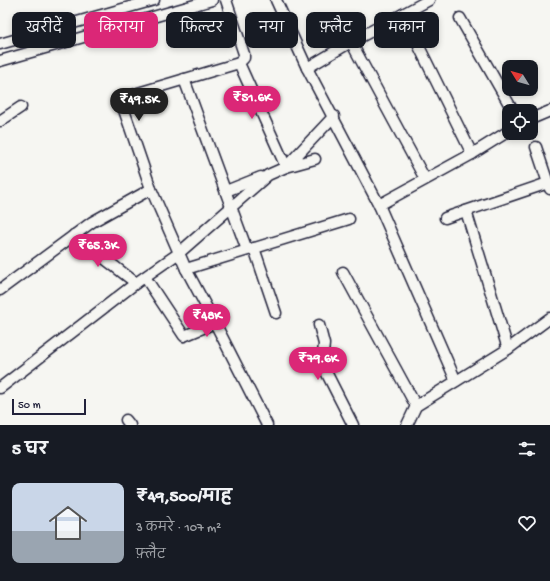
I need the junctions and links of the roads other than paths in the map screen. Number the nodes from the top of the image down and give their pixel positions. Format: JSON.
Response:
{"nodes":[{"id":1,"x":154,"y":0,"type":"edge"},
{"id":2,"x":212,"y":0,"type":"edge"},
{"id":3,"x":226,"y":0,"type":"edge"},
{"id":4,"x":276,"y":0,"type":"edge"},
{"id":5,"x":429,"y":0,"type":"edge"},
{"id":6,"x":407,"y":12,"type":"edge"},
{"id":7,"x":460,"y":18,"type":"dead end"},
{"id":8,"x":0,"y":44,"type":"edge"},
{"id":9,"x":341,"y":48,"type":"edge"},
{"id":10,"x":354,"y":48,"type":"edge"},
{"id":11,"x":420,"y":48,"type":"edge"},
{"id":12,"x":0,"y":61,"type":"edge"},
{"id":13,"x":239,"y":63,"type":"junction"},
{"id":14,"x":307,"y":68,"type":"junction"},
{"id":15,"x":184,"y":79,"type":"junction"},
{"id":16,"x":509,"y":104,"type":"edge"},
{"id":17,"x":21,"y":107,"type":"dead end"},
{"id":18,"x":550,"y":111,"type":"edge"},
{"id":19,"x":334,"y":116,"type":"junction"},
{"id":20,"x":538,"y":116,"type":"edge"},
{"id":21,"x":0,"y":121,"type":"edge"},
{"id":22,"x":502,"y":135,"type":"edge"},
{"id":23,"x":536,"y":148,"type":"dead end"},
{"id":24,"x":472,"y":154,"type":"junction"},
{"id":25,"x":315,"y":159,"type":"dead end"},
{"id":26,"x":286,"y":167,"type":"junction"},
{"id":27,"x":268,"y":175,"type":"junction"},
{"id":28,"x":425,"y":179,"type":"junction"},
{"id":29,"x":549,"y":186,"type":"edge"},
{"id":30,"x":151,"y":189,"type":"junction"},
{"id":31,"x":226,"y":191,"type":"junction"},
{"id":32,"x":378,"y":205,"type":"junction"},
{"id":33,"x":232,"y":207,"type":"junction"},
{"id":34,"x":466,"y":211,"type":"junction"},
{"id":35,"x":445,"y":218,"type":"dead end"},
{"id":36,"x":349,"y":219,"type":"dead end"},
{"id":37,"x":74,"y":235,"type":"junction"},
{"id":38,"x":250,"y":249,"type":"junction"},
{"id":39,"x":179,"y":253,"type":"junction"},
{"id":40,"x":186,"y":269,"type":"junction"},
{"id":41,"x":343,"y":272,"type":"dead end"},
{"id":42,"x":145,"y":277,"type":"junction"},
{"id":43,"x":136,"y":283,"type":"junction"},
{"id":44,"x":0,"y":290,"type":"edge"},
{"id":45,"x":276,"y":313,"type":"dead end"},
{"id":46,"x":550,"y":318,"type":"edge"},
{"id":47,"x":215,"y":322,"type":"junction"},
{"id":48,"x":319,"y":325,"type":"dead end"},
{"id":49,"x":508,"y":348,"type":"junction"},
{"id":50,"x":456,"y":381,"type":"junction"},
{"id":51,"x":0,"y":388,"type":"edge"},
{"id":52,"x":416,"y":406,"type":"junction"},
{"id":53,"x":267,"y":425,"type":"edge"},
{"id":54,"x":353,"y":425,"type":"edge"},
{"id":55,"x":407,"y":425,"type":"edge"}],
"edges":[{"from":1,"to":8,"type":"street"},
{"from":2,"to":12,"type":"street"},
{"from":3,"to":13,"type":"street"},
{"from":4,"to":14,"type":"street"},
{"from":5,"to":6,"type":"street"},
{"from":7,"to":16,"type":"street"},
{"from":9,"to":14,"type":"street"},
{"from":10,"to":28,"type":"street"},
{"from":11,"to":24,"type":"street"},
{"from":13,"to":15,"type":"street"},
{"from":13,"to":26,"type":"street"},
{"from":14,"to":19,"type":"street"},
{"from":15,"to":30,"type":"street"},
{"from":15,"to":31,"type":"street"},
{"from":17,"to":21,"type":"street"},
{"from":18,"to":20,"type":"street"},
{"from":19,"to":26,"type":"street"},
{"from":19,"to":32,"type":"street"},
{"from":22,"to":24,"type":"street"},
{"from":23,"to":29,"type":"street"},
{"from":24,"to":28,"type":"street"},
{"from":25,"to":26,"type":"street"},
{"from":26,"to":27,"type":"street"},
{"from":27,"to":31,"type":"street"},
{"from":27,"to":33,"type":"street"},
{"from":28,"to":32,"type":"street"},
{"from":29,"to":34,"type":"street"},
{"from":30,"to":37,"type":"street"},
{"from":30,"to":39,"type":"street"},
{"from":31,"to":33,"type":"street"},
{"from":32,"to":50,"type":"street"},
{"from":33,"to":38,"type":"street"},
{"from":33,"to":39,"type":"street"},
{"from":34,"to":35,"type":"street"},
{"from":34,"to":49,"type":"street"},
{"from":36,"to":38,"type":"street"},
{"from":37,"to":43,"type":"street"},
{"from":37,"to":44,"type":"street"},
{"from":38,"to":40,"type":"street"},
{"from":38,"to":45,"type":"street"},
{"from":39,"to":40,"type":"street"},
{"from":39,"to":42,"type":"street"},
{"from":40,"to":47,"type":"street"},
{"from":41,"to":52,"type":"street"},
{"from":42,"to":43,"type":"street"},
{"from":42,"to":47,"type":"street"},
{"from":43,"to":51,"type":"street"},
{"from":46,"to":49,"type":"street"},
{"from":47,"to":53,"type":"street"},
{"from":48,"to":54,"type":"street"},
{"from":49,"to":50,"type":"street"},
{"from":50,"to":52,"type":"street"},
{"from":52,"to":55,"type":"street"}]}
